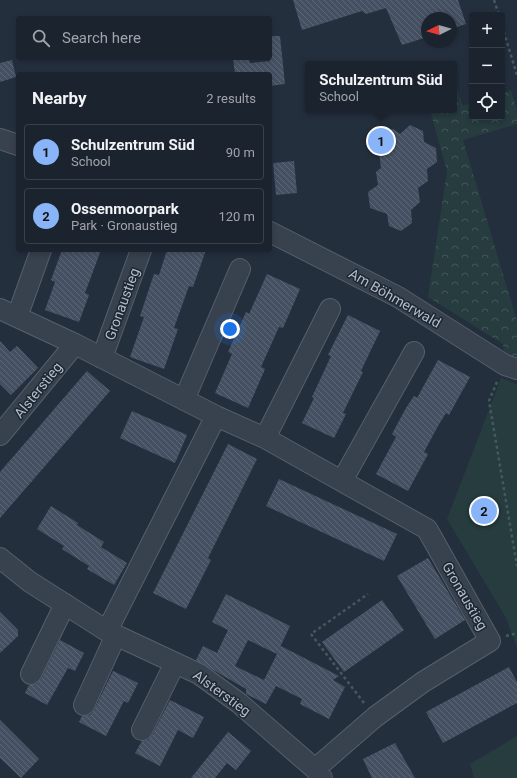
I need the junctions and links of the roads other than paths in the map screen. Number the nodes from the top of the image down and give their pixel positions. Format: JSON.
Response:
{"nodes":[{"id":1,"x":0,"y":139,"type":"edge"},
{"id":2,"x":16,"y":144,"type":"edge"},
{"id":3,"x":272,"y":233,"type":"edge"},
{"id":4,"x":40,"y":252,"type":"edge"},
{"id":5,"x":140,"y":252,"type":"edge"},
{"id":6,"x":240,"y":269,"type":"dead end"},
{"id":7,"x":330,"y":309,"type":"dead end"},
{"id":8,"x":9,"y":313,"type":"edge"},
{"id":9,"x":75,"y":344,"type":"junction"},
{"id":10,"x":414,"y":352,"type":"dead end"},
{"id":11,"x":102,"y":358,"type":"junction"},
{"id":12,"x":511,"y":367,"type":"edge"},
{"id":13,"x":184,"y":400,"type":"junction"},
{"id":14,"x":216,"y":416,"type":"junction"},
{"id":15,"x":0,"y":435,"type":"edge"},
{"id":16,"x":265,"y":438,"type":"junction"},
{"id":17,"x":342,"y":481,"type":"junction"},
{"id":18,"x":0,"y":558,"type":"edge"},
{"id":19,"x":65,"y":604,"type":"junction"},
{"id":20,"x":112,"y":633,"type":"junction"},
{"id":21,"x":175,"y":663,"type":"junction"},
{"id":22,"x":30,"y":674,"type":"dead end"},
{"id":23,"x":84,"y":705,"type":"dead end"},
{"id":24,"x":142,"y":730,"type":"dead end"},
{"id":25,"x":318,"y":774,"type":"edge"}],
"edges":[{"from":1,"to":2,"type":"street"},
{"from":3,"to":12,"type":"street","name":"Am Böhmerwald"},
{"from":4,"to":8,"type":"street","name":"Gronaustieg"},
{"from":5,"to":11,"type":"street","name":"Gronaustieg"},
{"from":6,"to":13,"type":"street"},
{"from":7,"to":16,"type":"street"},
{"from":8,"to":9,"type":"street","name":"Gronaustieg"},
{"from":9,"to":11,"type":"street","name":"Gronaustieg"},
{"from":9,"to":15,"type":"street","name":"Alsterstieg"},
{"from":10,"to":17,"type":"street"},
{"from":11,"to":13,"type":"street","name":"Gronaustieg"},
{"from":13,"to":14,"type":"street","name":"Gronaustieg"},
{"from":14,"to":16,"type":"street","name":"Gronaustieg"},
{"from":14,"to":20,"type":"street"},
{"from":16,"to":17,"type":"street","name":"Gronaustieg"},
{"from":17,"to":25,"type":"street","name":"Gronaustieg"},
{"from":18,"to":19,"type":"street","name":"Alsterstieg"},
{"from":19,"to":20,"type":"street","name":"Alsterstieg"},
{"from":19,"to":22,"type":"street"},
{"from":20,"to":21,"type":"street","name":"Alsterstieg"},
{"from":20,"to":23,"type":"street"},
{"from":21,"to":24,"type":"street"},
{"from":21,"to":25,"type":"street","name":"Alsterstieg"}]}
